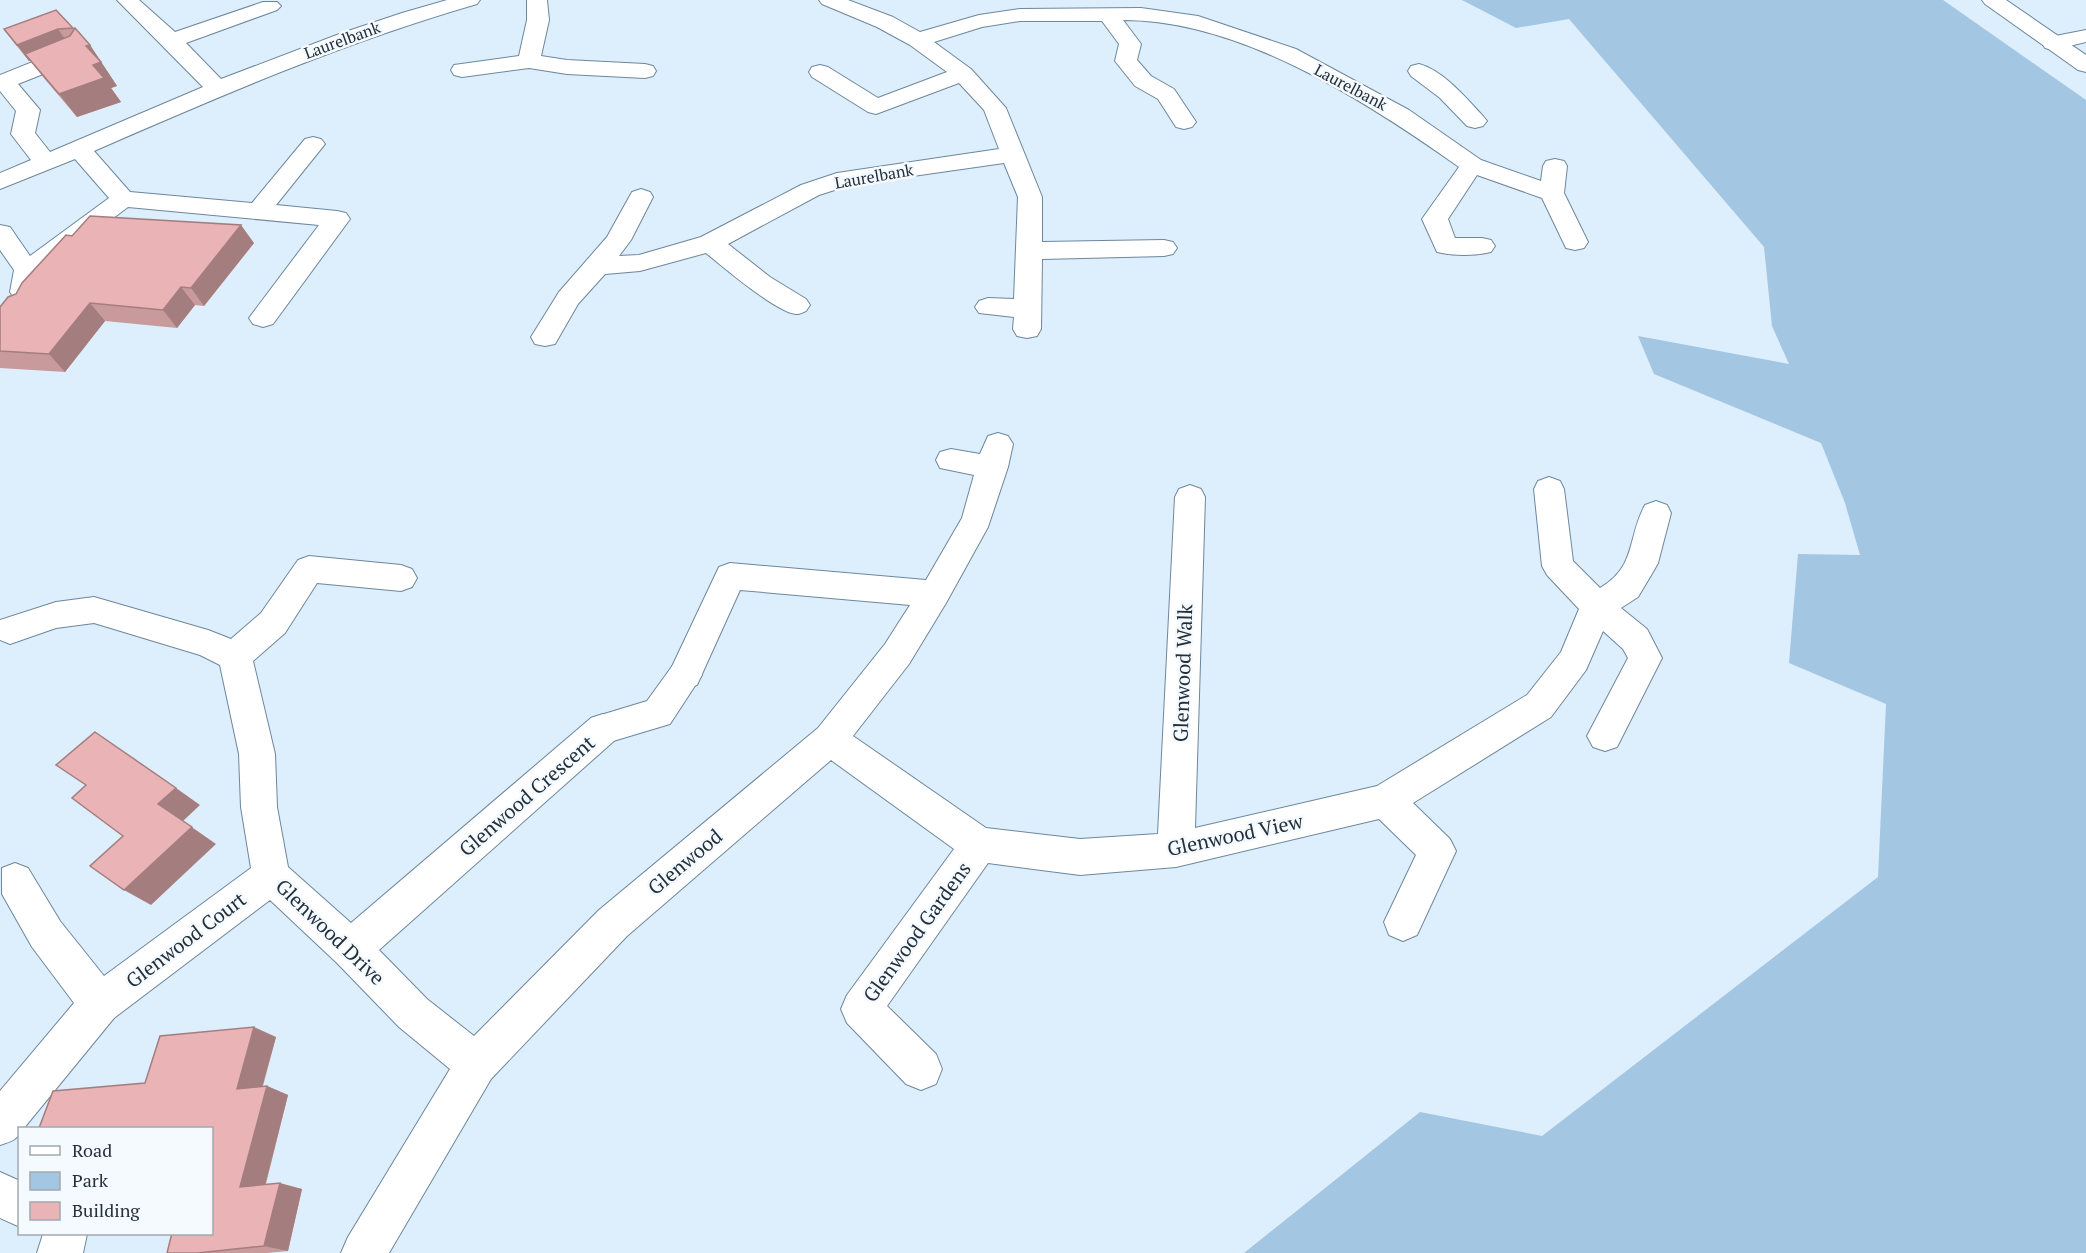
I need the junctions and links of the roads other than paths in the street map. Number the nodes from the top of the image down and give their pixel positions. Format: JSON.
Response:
{"nodes":[{"id":1,"x":127,"y":0,"type":"edge"},
{"id":2,"x":470,"y":0,"type":"edge"},
{"id":3,"x":537,"y":0,"type":"edge"},
{"id":4,"x":829,"y":0,"type":"edge"},
{"id":5,"x":1992,"y":0,"type":"edge"},
{"id":6,"x":270,"y":6,"type":"dead end"},
{"id":7,"x":1017,"y":8,"type":"edge"},
{"id":8,"x":1107,"y":13,"type":"junction"},
{"id":9,"x":2086,"y":36,"type":"edge"},
{"id":10,"x":918,"y":40,"type":"junction"},
{"id":11,"x":172,"y":41,"type":"junction"},
{"id":12,"x":2053,"y":43,"type":"junction"},
{"id":13,"x":78,"y":52,"type":"edge"},
{"id":14,"x":529,"y":61,"type":"junction"},
{"id":15,"x":2086,"y":65,"type":"edge"},
{"id":16,"x":462,"y":70,"type":"dead end"},
{"id":17,"x":645,"y":71,"type":"dead end"},
{"id":18,"x":1419,"y":71,"type":"dead end"},
{"id":19,"x":820,"y":72,"type":"dead end"},
{"id":20,"x":963,"y":74,"type":"junction"},
{"id":21,"x":217,"y":88,"type":"junction"},
{"id":22,"x":1424,"y":104,"type":"junction"},
{"id":23,"x":1475,"y":121,"type":"dead end"},
{"id":24,"x":1184,"y":122,"type":"dead end"},
{"id":25,"x":314,"y":144,"type":"dead end"},
{"id":26,"x":79,"y":149,"type":"junction"},
{"id":27,"x":1015,"y":154,"type":"junction"},
{"id":28,"x":46,"y":163,"type":"junction"},
{"id":29,"x":1472,"y":165,"type":"junction"},
{"id":30,"x":1555,"y":166,"type":"dead end"},
{"id":31,"x":0,"y":182,"type":"edge"},
{"id":32,"x":1552,"y":193,"type":"junction"},
{"id":33,"x":641,"y":197,"type":"dead end"},
{"id":34,"x":123,"y":198,"type":"junction"},
{"id":35,"x":258,"y":212,"type":"junction"},
{"id":36,"x":1,"y":233,"type":"edge"},
{"id":37,"x":1575,"y":242,"type":"dead end"},
{"id":38,"x":710,"y":243,"type":"junction"},
{"id":39,"x":1482,"y":246,"type":"dead end"},
{"id":40,"x":1164,"y":248,"type":"dead end"},
{"id":41,"x":1028,"y":251,"type":"junction"},
{"id":42,"x":598,"y":266,"type":"junction"},
{"id":43,"x":27,"y":270,"type":"junction"},
{"id":44,"x":22,"y":305,"type":"edge"},
{"id":45,"x":797,"y":305,"type":"dead end"},
{"id":46,"x":988,"y":307,"type":"dead end"},
{"id":47,"x":263,"y":318,"type":"dead end"},
{"id":48,"x":545,"y":337,"type":"dead end"},
{"id":49,"x":951,"y":460,"type":"dead end"},
{"id":50,"x":1549,"y":489,"type":"dead end"},
{"id":51,"x":1190,"y":497,"type":"dead end"},
{"id":52,"x":1656,"y":513,"type":"dead end"},
{"id":53,"x":401,"y":578,"type":"dead end"},
{"id":54,"x":935,"y":594,"type":"junction"},
{"id":55,"x":1596,"y":606,"type":"junction"},
{"id":56,"x":10,"y":630,"type":"dead end"},
{"id":57,"x":235,"y":656,"type":"junction"},
{"id":58,"x":1605,"y":736,"type":"dead end"},
{"id":59,"x":830,"y":739,"type":"junction"},
{"id":60,"x":1385,"y":801,"type":"junction"},
{"id":61,"x":979,"y":845,"type":"junction"},
{"id":62,"x":1176,"y":850,"type":"junction"},
{"id":63,"x":271,"y":876,"type":"junction"},
{"id":64,"x":15,"y":881,"type":"dead end"},
{"id":65,"x":1404,"y":922,"type":"dead end"},
{"id":66,"x":351,"y":949,"type":"junction"},
{"id":67,"x":100,"y":1004,"type":"junction"},
{"id":68,"x":476,"y":1064,"type":"junction"},
{"id":69,"x":921,"y":1069,"type":"dead end"},
{"id":70,"x":0,"y":1124,"type":"edge"},
{"id":71,"x":0,"y":1194,"type":"edge"},
{"id":72,"x":18,"y":1204,"type":"edge"},
{"id":73,"x":64,"y":1235,"type":"edge"},
{"id":74,"x":60,"y":1253,"type":"edge"},
{"id":75,"x":364,"y":1253,"type":"edge"}],
"edges":[{"from":1,"to":11,"type":"street"},
{"from":2,"to":21,"type":"street","name":"Laurelbank"},
{"from":3,"to":14,"type":"street"},
{"from":4,"to":10,"type":"street"},
{"from":5,"to":12,"type":"street"},
{"from":6,"to":11,"type":"street"},
{"from":7,"to":8,"type":"street","name":"Laurelbank"},
{"from":7,"to":10,"type":"street","name":"Laurelbank"},
{"from":8,"to":22,"type":"street","name":"Laurelbank"},
{"from":8,"to":24,"type":"street"},
{"from":9,"to":12,"type":"street"},
{"from":10,"to":20,"type":"street"},
{"from":11,"to":21,"type":"street"},
{"from":12,"to":15,"type":"street"},
{"from":13,"to":28,"type":"street"},
{"from":14,"to":16,"type":"street"},
{"from":14,"to":17,"type":"street"},
{"from":18,"to":22,"type":"street","name":"Laurelbank"},
{"from":19,"to":20,"type":"street"},
{"from":20,"to":27,"type":"street"},
{"from":21,"to":26,"type":"street","name":"Laurelbank"},
{"from":22,"to":23,"type":"street","name":"Laurelbank"},
{"from":22,"to":29,"type":"street","name":"Laurelbank"},
{"from":25,"to":35,"type":"street"},
{"from":26,"to":28,"type":"street","name":"Laurelbank"},
{"from":26,"to":34,"type":"street"},
{"from":27,"to":38,"type":"street","name":"Laurelbank"},
{"from":27,"to":41,"type":"street"},
{"from":28,"to":31,"type":"street","name":"Laurelbank"},
{"from":29,"to":32,"type":"street","name":"Laurelbank"},
{"from":29,"to":39,"type":"street"},
{"from":30,"to":32,"type":"street"},
{"from":32,"to":37,"type":"street"},
{"from":33,"to":42,"type":"street"},
{"from":34,"to":35,"type":"street"},
{"from":34,"to":43,"type":"street"},
{"from":35,"to":47,"type":"street"},
{"from":36,"to":43,"type":"street"},
{"from":38,"to":42,"type":"street","name":"Laurelbank"},
{"from":38,"to":45,"type":"street"},
{"from":40,"to":41,"type":"street"},
{"from":41,"to":46,"type":"street"},
{"from":42,"to":48,"type":"street"},
{"from":43,"to":44,"type":"street"},
{"from":49,"to":54,"type":"street","name":"Glenwood"},
{"from":50,"to":55,"type":"street"},
{"from":51,"to":62,"type":"street","name":"Glenwood Walk"},
{"from":52,"to":55,"type":"street"},
{"from":53,"to":57,"type":"street"},
{"from":54,"to":59,"type":"street","name":"Glenwood"},
{"from":54,"to":66,"type":"street","name":"Glenwood Crescent"},
{"from":55,"to":58,"type":"street"},
{"from":55,"to":60,"type":"street","name":"Glenwood View"},
{"from":56,"to":57,"type":"street"},
{"from":57,"to":63,"type":"street","name":"Glenwood Drive"},
{"from":59,"to":61,"type":"street","name":"Glenwood View"},
{"from":59,"to":68,"type":"street","name":"Glenwood"},
{"from":60,"to":62,"type":"street","name":"Glenwood View"},
{"from":60,"to":65,"type":"street"},
{"from":61,"to":62,"type":"street","name":"Glenwood View"},
{"from":61,"to":69,"type":"street","name":"Glenwood Gardens"},
{"from":63,"to":66,"type":"street","name":"Glenwood Drive"},
{"from":63,"to":67,"type":"street","name":"Glenwood Court"},
{"from":64,"to":67,"type":"street"},
{"from":66,"to":68,"type":"street","name":"Glenwood Drive"},
{"from":67,"to":70,"type":"street","name":"Glenwood Court"},
{"from":68,"to":75,"type":"street","name":"Glenwood"},
{"from":71,"to":72,"type":"street"},
{"from":73,"to":74,"type":"street"}]}
